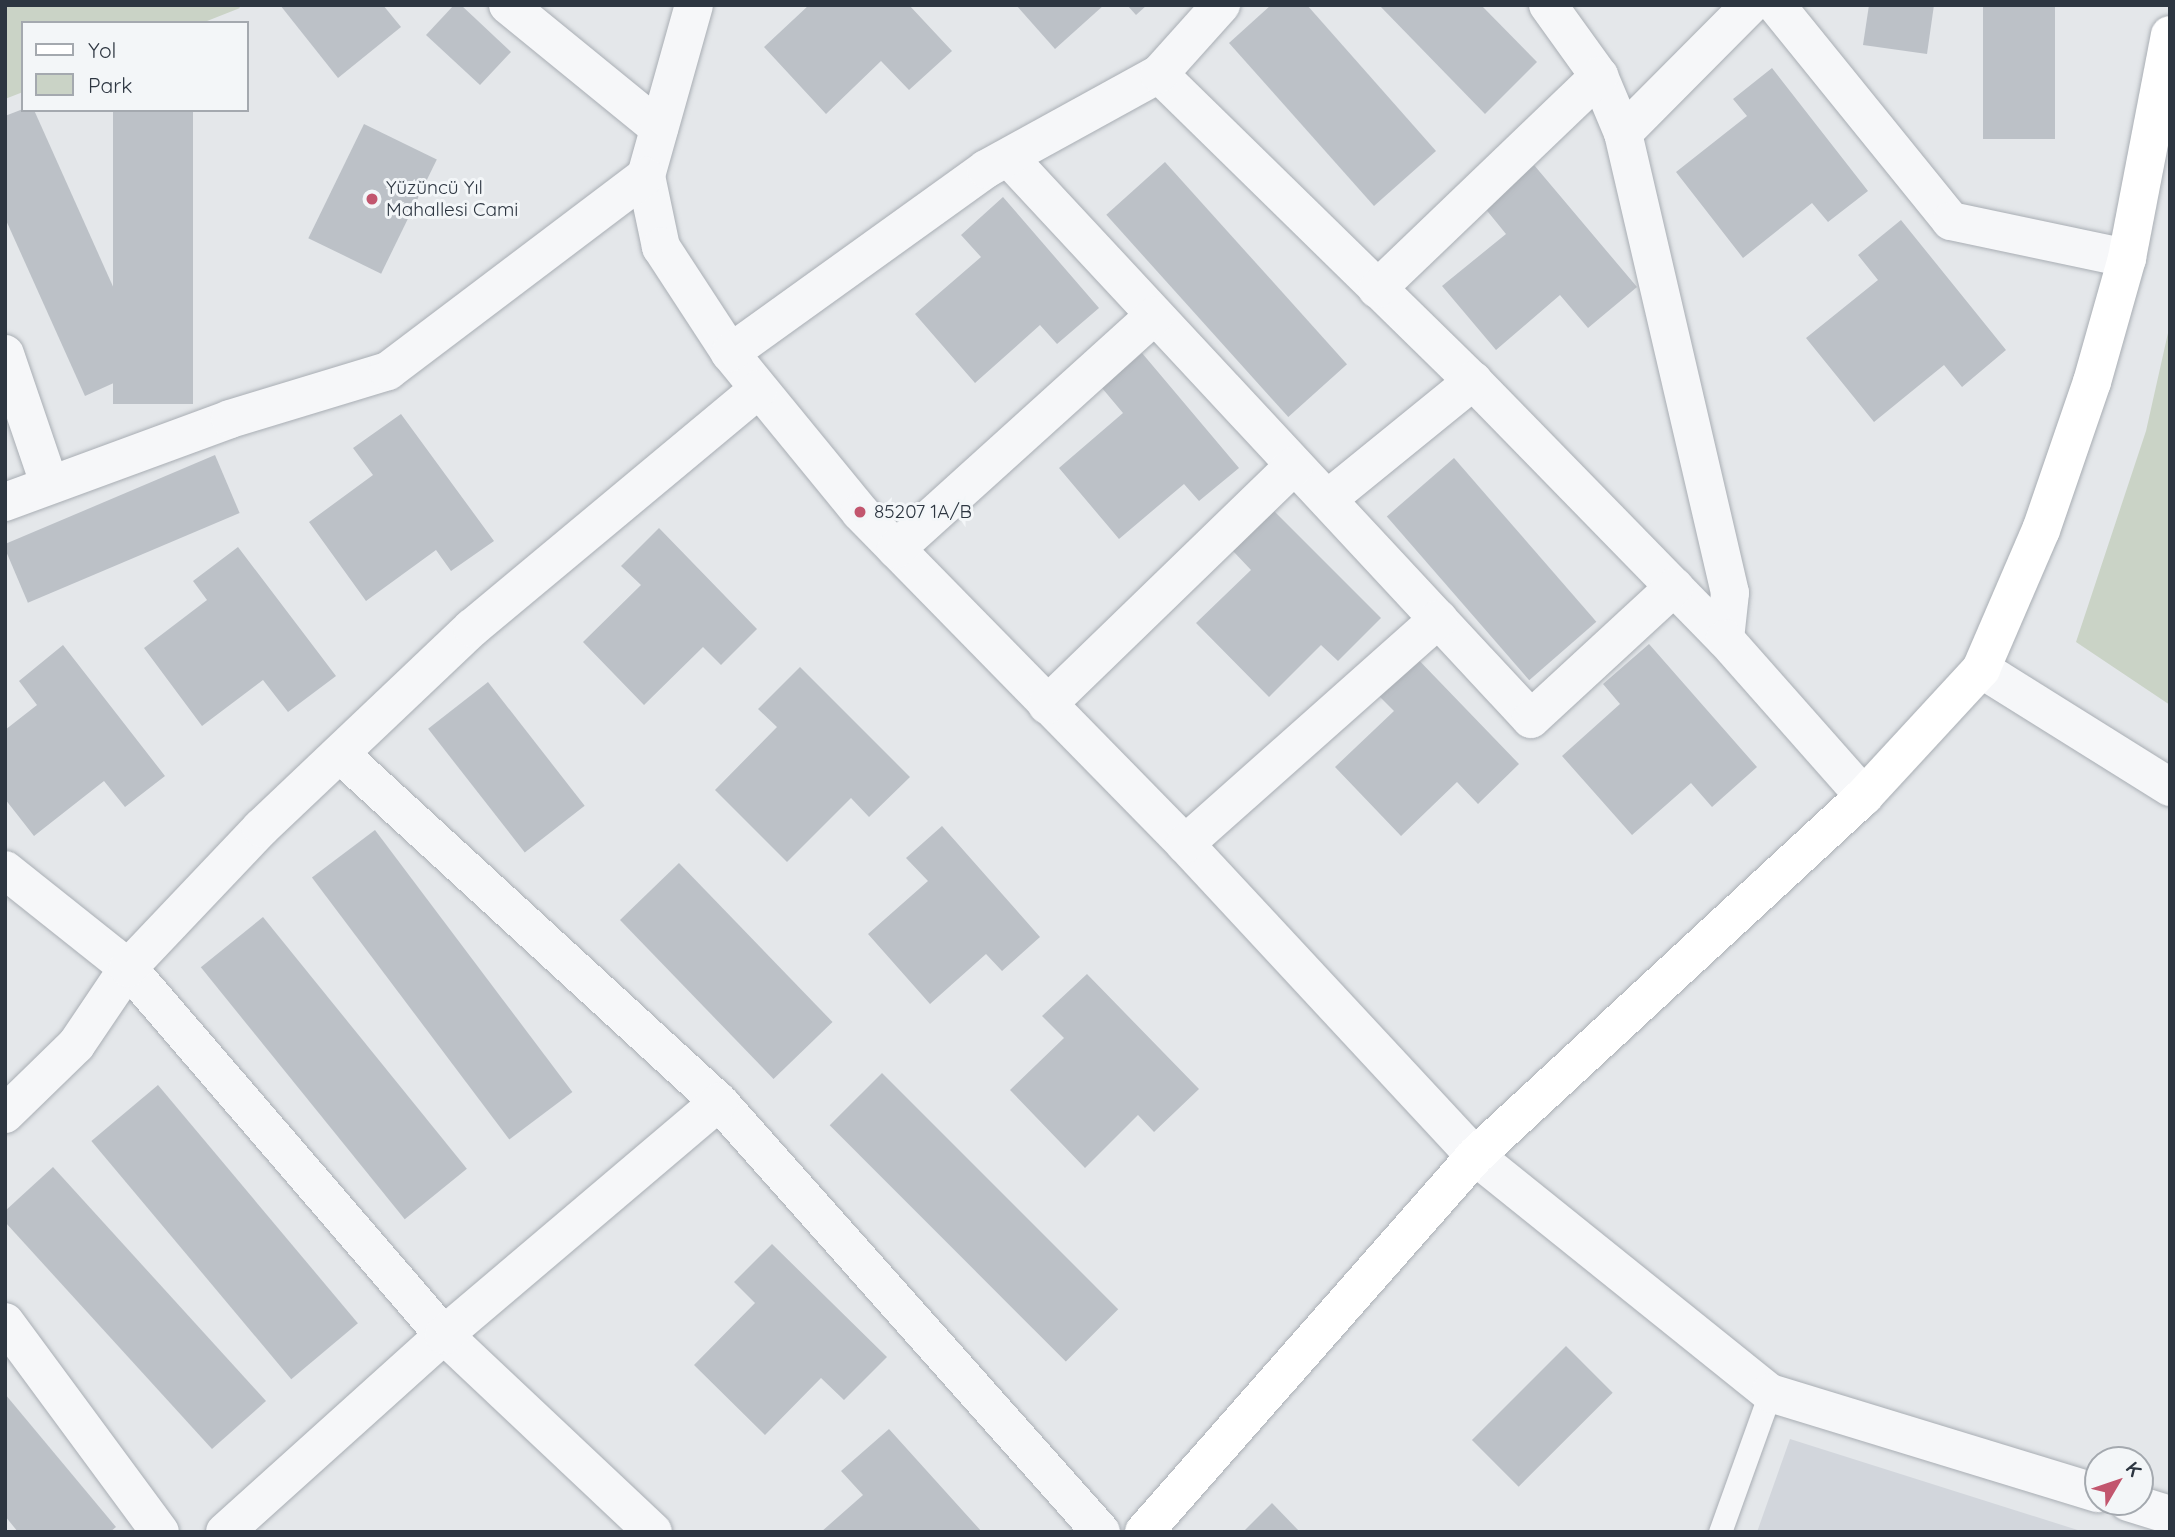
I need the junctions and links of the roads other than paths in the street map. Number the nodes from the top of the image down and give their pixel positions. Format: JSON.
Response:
{"nodes":[{"id":1,"x":508,"y":5,"type":"edge"},
{"id":2,"x":694,"y":5,"type":"edge"},
{"id":3,"x":1222,"y":5,"type":"edge"},
{"id":4,"x":1548,"y":5,"type":"edge"},
{"id":5,"x":1750,"y":5,"type":"edge"},
{"id":6,"x":1776,"y":5,"type":"edge"},
{"id":7,"x":2170,"y":35,"type":"edge"},
{"id":8,"x":1159,"y":74,"type":"junction"},
{"id":9,"x":1599,"y":76,"type":"junction"},
{"id":10,"x":659,"y":128,"type":"junction"},
{"id":11,"x":1623,"y":133,"type":"junction"},
{"id":12,"x":1009,"y":158,"type":"junction"},
{"id":13,"x":646,"y":176,"type":"junction"},
{"id":14,"x":2127,"y":258,"type":"junction"},
{"id":15,"x":1377,"y":289,"type":"junction"},
{"id":16,"x":1154,"y":316,"type":"junction"},
{"id":17,"x":730,"y":353,"type":"junction"},
{"id":18,"x":5,"y":354,"type":"edge"},
{"id":19,"x":1473,"y":381,"type":"junction"},
{"id":20,"x":760,"y":389,"type":"junction"},
{"id":21,"x":1294,"y":466,"type":"junction"},
{"id":22,"x":49,"y":483,"type":"junction"},
{"id":23,"x":1329,"y":498,"type":"junction"},
{"id":24,"x":5,"y":502,"type":"edge"},
{"id":25,"x":896,"y":549,"type":"junction"},
{"id":26,"x":1674,"y":587,"type":"junction"},
{"id":27,"x":1438,"y":619,"type":"junction"},
{"id":28,"x":1725,"y":639,"type":"junction"},
{"id":29,"x":1981,"y":669,"type":"junction"},
{"id":30,"x":1047,"y":705,"type":"junction"},
{"id":31,"x":340,"y":754,"type":"junction"},
{"id":32,"x":2170,"y":787,"type":"edge"},
{"id":33,"x":1864,"y":796,"type":"junction"},
{"id":34,"x":1185,"y":844,"type":"junction"},
{"id":35,"x":5,"y":870,"type":"edge"},
{"id":36,"x":128,"y":968,"type":"junction"},
{"id":37,"x":719,"y":1102,"type":"junction"},
{"id":38,"x":5,"y":1114,"type":"edge"},
{"id":39,"x":1475,"y":1156,"type":"junction"},
{"id":40,"x":5,"y":1322,"type":"edge"},
{"id":41,"x":444,"y":1335,"type":"junction"},
{"id":42,"x":1770,"y":1393,"type":"junction"},
{"id":43,"x":2084,"y":1489,"type":"edge"},
{"id":44,"x":233,"y":1530,"type":"edge"},
{"id":45,"x":160,"y":1532,"type":"edge"},
{"id":46,"x":653,"y":1532,"type":"edge"},
{"id":47,"x":1101,"y":1532,"type":"edge"},
{"id":48,"x":1144,"y":1532,"type":"edge"},
{"id":49,"x":1720,"y":1532,"type":"edge"}],
"edges":[{"from":1,"to":10,"type":"street"},
{"from":2,"to":10,"type":"street"},
{"from":3,"to":8,"type":"street"},
{"from":4,"to":9,"type":"street"},
{"from":5,"to":11,"type":"street"},
{"from":6,"to":14,"type":"street"},
{"from":7,"to":14,"type":"street"},
{"from":8,"to":12,"type":"street"},
{"from":8,"to":15,"type":"street"},
{"from":9,"to":11,"type":"street"},
{"from":9,"to":15,"type":"street"},
{"from":10,"to":13,"type":"street"},
{"from":11,"to":28,"type":"street"},
{"from":12,"to":16,"type":"street"},
{"from":12,"to":17,"type":"street"},
{"from":13,"to":17,"type":"street"},
{"from":13,"to":22,"type":"street"},
{"from":14,"to":29,"type":"street"},
{"from":15,"to":19,"type":"street"},
{"from":16,"to":21,"type":"street"},
{"from":16,"to":25,"type":"street"},
{"from":17,"to":20,"type":"street"},
{"from":18,"to":22,"type":"street"},
{"from":19,"to":23,"type":"street"},
{"from":19,"to":26,"type":"street"},
{"from":20,"to":25,"type":"street"},
{"from":20,"to":31,"type":"street"},
{"from":21,"to":23,"type":"street"},
{"from":21,"to":30,"type":"street"},
{"from":22,"to":24,"type":"street"},
{"from":23,"to":27,"type":"street"},
{"from":25,"to":30,"type":"street"},
{"from":26,"to":27,"type":"street"},
{"from":26,"to":28,"type":"street"},
{"from":27,"to":34,"type":"street"},
{"from":28,"to":33,"type":"street"},
{"from":29,"to":32,"type":"street"},
{"from":29,"to":33,"type":"street"},
{"from":30,"to":34,"type":"street"},
{"from":31,"to":36,"type":"street"},
{"from":31,"to":37,"type":"street"},
{"from":33,"to":39,"type":"street"},
{"from":34,"to":39,"type":"street"},
{"from":35,"to":36,"type":"street"},
{"from":36,"to":38,"type":"street"},
{"from":36,"to":41,"type":"street"},
{"from":37,"to":41,"type":"street"},
{"from":37,"to":47,"type":"street"},
{"from":39,"to":42,"type":"street"},
{"from":39,"to":48,"type":"street"},
{"from":40,"to":45,"type":"street"},
{"from":41,"to":44,"type":"street"},
{"from":41,"to":46,"type":"street"},
{"from":42,"to":43,"type":"street"},
{"from":42,"to":49,"type":"lane"}]}
